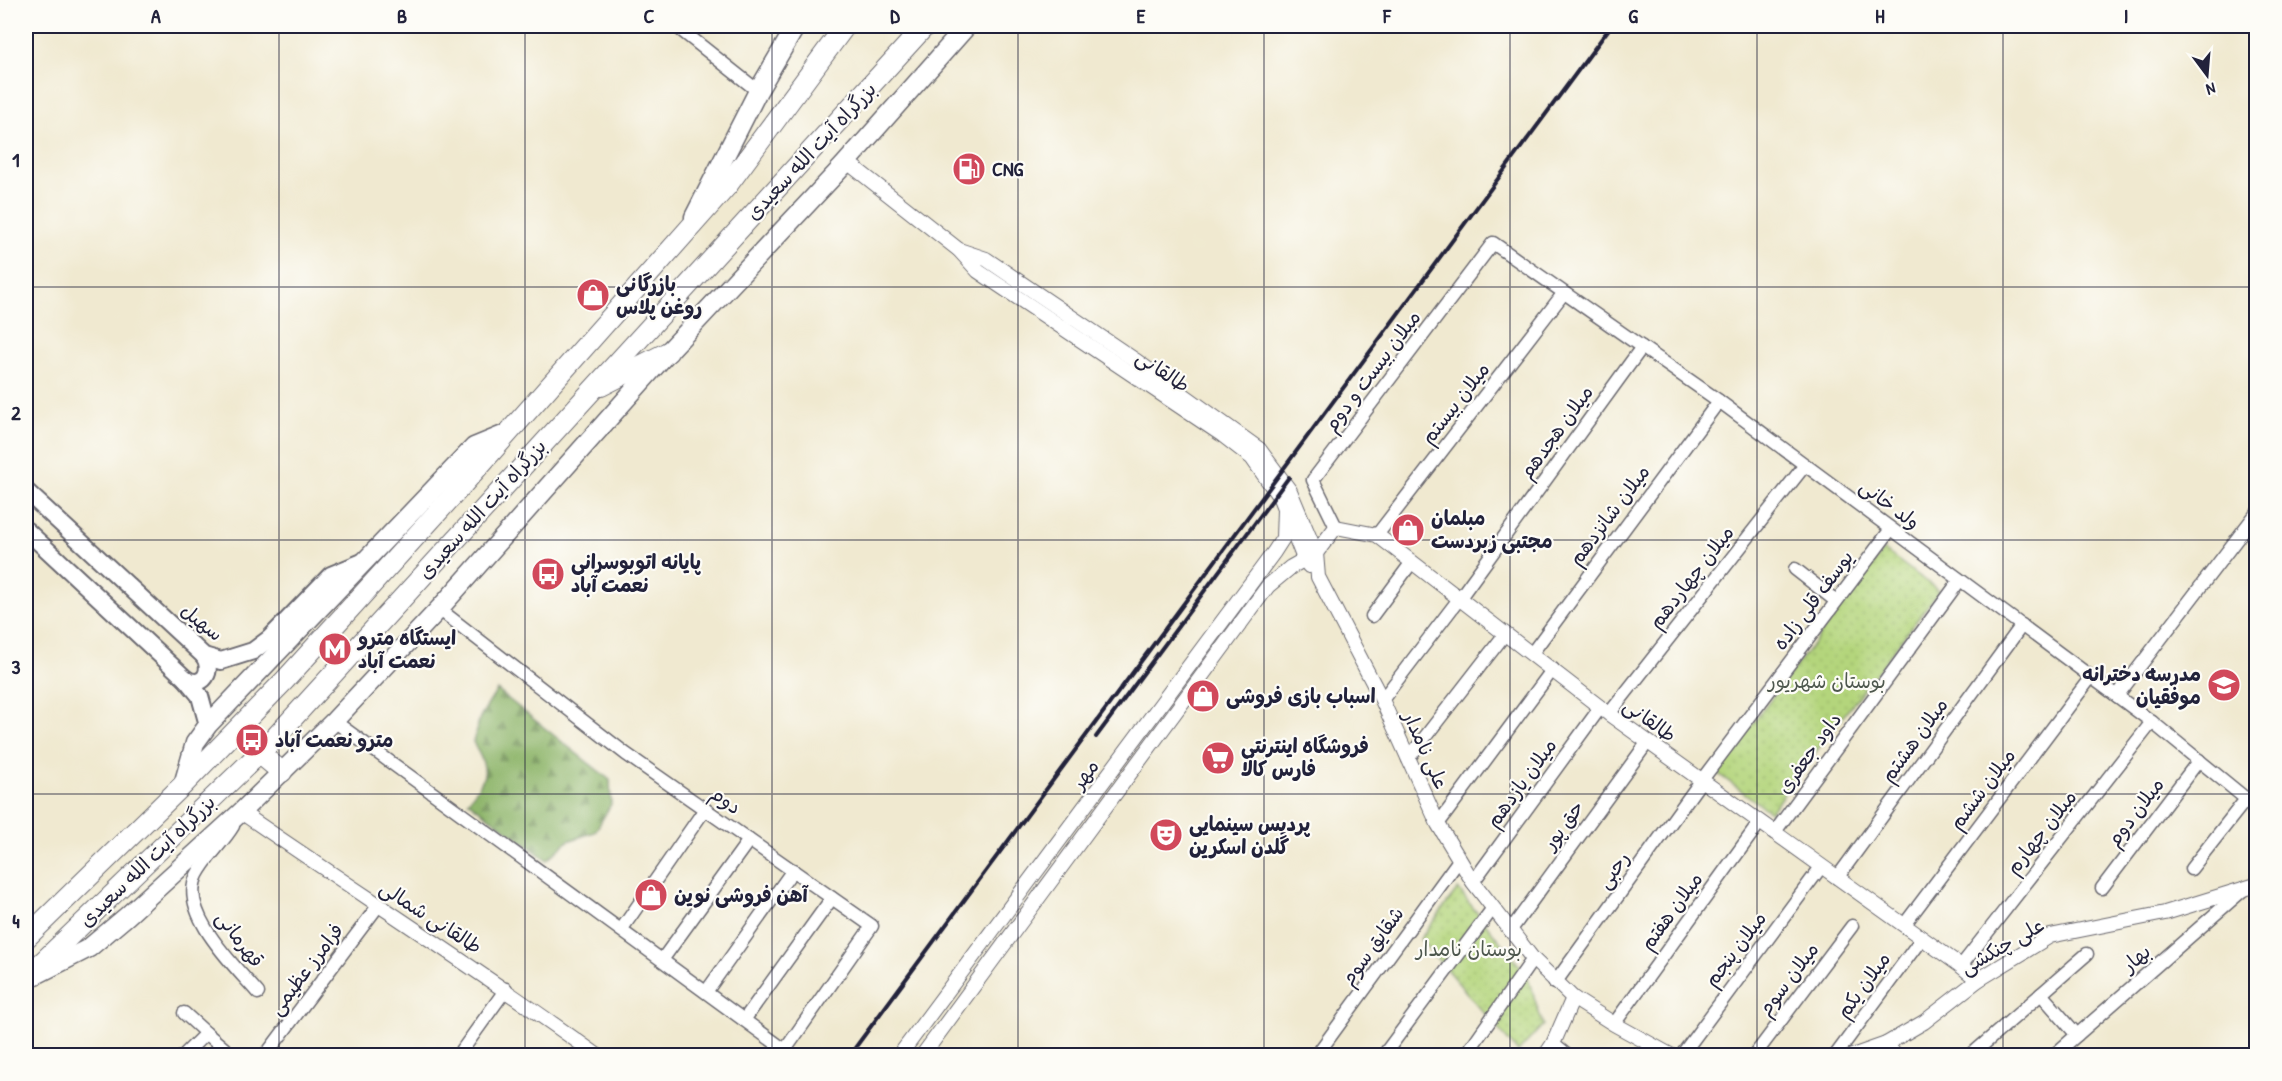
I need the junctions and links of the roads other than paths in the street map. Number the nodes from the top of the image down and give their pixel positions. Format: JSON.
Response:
{"nodes":[{"id":1,"x":676,"y":26,"type":"edge"},
{"id":2,"x":796,"y":26,"type":"edge"},
{"id":3,"x":845,"y":26,"type":"edge"},
{"id":4,"x":916,"y":26,"type":"edge"},
{"id":5,"x":925,"y":26,"type":"edge"},
{"id":6,"x":967,"y":26,"type":"edge"},
{"id":7,"x":904,"y":49,"type":"junction"},
{"id":8,"x":758,"y":91,"type":"junction"},
{"id":9,"x":846,"y":161,"type":"junction"},
{"id":10,"x":686,"y":232,"type":"junction"},
{"id":11,"x":1493,"y":243,"type":"joint"},
{"id":12,"x":959,"y":250,"type":"junction"},
{"id":13,"x":1563,"y":294,"type":"junction"},
{"id":14,"x":1641,"y":347,"type":"junction"},
{"id":15,"x":668,"y":352,"type":"junction"},
{"id":16,"x":588,"y":393,"type":"junction"},
{"id":17,"x":1719,"y":401,"type":"junction"},
{"id":18,"x":508,"y":433,"type":"junction"},
{"id":19,"x":1805,"y":465,"type":"junction"},
{"id":20,"x":26,"y":491,"type":"edge"},
{"id":21,"x":1284,"y":509,"type":"junction"},
{"id":22,"x":2256,"y":514,"type":"edge"},
{"id":23,"x":1336,"y":527,"type":"junction"},
{"id":24,"x":1891,"y":529,"type":"junction"},
{"id":25,"x":26,"y":530,"type":"edge"},
{"id":26,"x":1377,"y":535,"type":"junction"},
{"id":27,"x":1274,"y":552,"type":"junction"},
{"id":28,"x":1310,"y":556,"type":"junction"},
{"id":29,"x":367,"y":560,"type":"junction"},
{"id":30,"x":1412,"y":562,"type":"junction"},
{"id":31,"x":1291,"y":567,"type":"junction"},
{"id":32,"x":1795,"y":569,"type":"dead end"},
{"id":33,"x":1318,"y":577,"type":"joint"},
{"id":34,"x":1960,"y":580,"type":"junction"},
{"id":35,"x":1459,"y":599,"type":"junction"},
{"id":36,"x":1836,"y":602,"type":"junction"},
{"id":37,"x":439,"y":609,"type":"junction"},
{"id":38,"x":1372,"y":616,"type":"dead end"},
{"id":39,"x":2022,"y":625,"type":"junction"},
{"id":40,"x":1505,"y":634,"type":"junction"},
{"id":41,"x":1532,"y":653,"type":"junction"},
{"id":42,"x":204,"y":656,"type":"junction"},
{"id":43,"x":1553,"y":669,"type":"junction"},
{"id":44,"x":2091,"y":677,"type":"junction"},
{"id":45,"x":186,"y":679,"type":"junction"},
{"id":46,"x":2117,"y":696,"type":"junction"},
{"id":47,"x":1382,"y":700,"type":"junction"},
{"id":48,"x":1605,"y":711,"type":"junction"},
{"id":49,"x":334,"y":721,"type":"junction"},
{"id":50,"x":2152,"y":722,"type":"junction"},
{"id":51,"x":208,"y":725,"type":"junction"},
{"id":52,"x":1647,"y":743,"type":"junction"},
{"id":53,"x":259,"y":753,"type":"junction"},
{"id":54,"x":1408,"y":759,"type":"junction"},
{"id":55,"x":2199,"y":760,"type":"junction"},
{"id":56,"x":1119,"y":761,"type":"junction"},
{"id":57,"x":1133,"y":770,"type":"junction"},
{"id":58,"x":282,"y":772,"type":"junction"},
{"id":59,"x":1701,"y":781,"type":"junction"},
{"id":60,"x":183,"y":785,"type":"junction"},
{"id":61,"x":2252,"y":802,"type":"edge"},
{"id":62,"x":705,"y":809,"type":"junction"},
{"id":63,"x":241,"y":812,"type":"junction"},
{"id":64,"x":1760,"y":822,"type":"junction"},
{"id":65,"x":1438,"y":824,"type":"junction"},
{"id":66,"x":1774,"y":833,"type":"junction"},
{"id":67,"x":749,"y":840,"type":"junction"},
{"id":68,"x":1460,"y":860,"type":"junction"},
{"id":69,"x":1821,"y":867,"type":"junction"},
{"id":70,"x":2191,"y":869,"type":"dead end"},
{"id":71,"x":793,"y":870,"type":"junction"},
{"id":72,"x":1837,"y":878,"type":"junction"},
{"id":73,"x":1473,"y":882,"type":"junction"},
{"id":74,"x":2250,"y":887,"type":"edge"},
{"id":75,"x":2102,"y":888,"type":"dead end"},
{"id":76,"x":831,"y":897,"type":"junction"},
{"id":77,"x":378,"y":906,"type":"junction"},
{"id":78,"x":1493,"y":908,"type":"junction"},
{"id":79,"x":1904,"y":925,"type":"junction"},
{"id":80,"x":1852,"y":926,"type":"dead end"},
{"id":81,"x":621,"y":930,"type":"junction"},
{"id":82,"x":1510,"y":931,"type":"junction"},
{"id":83,"x":26,"y":938,"type":"edge"},
{"id":84,"x":1922,"y":938,"type":"junction"},
{"id":85,"x":2086,"y":954,"type":"dead end"},
{"id":86,"x":1533,"y":959,"type":"junction"},
{"id":87,"x":662,"y":960,"type":"junction"},
{"id":88,"x":1961,"y":966,"type":"junction"},
{"id":89,"x":26,"y":979,"type":"edge"},
{"id":90,"x":1978,"y":980,"type":"junction"},
{"id":91,"x":1555,"y":983,"type":"junction"},
{"id":92,"x":506,"y":989,"type":"junction"},
{"id":93,"x":706,"y":992,"type":"junction"},
{"id":94,"x":258,"y":993,"type":"dead end"},
{"id":95,"x":2041,"y":994,"type":"junction"},
{"id":96,"x":1573,"y":998,"type":"junction"},
{"id":97,"x":184,"y":1013,"type":"dead end"},
{"id":98,"x":744,"y":1020,"type":"junction"},
{"id":99,"x":1614,"y":1024,"type":"junction"},
{"id":100,"x":206,"y":1033,"type":"junction"},
{"id":101,"x":2077,"y":1035,"type":"junction"},
{"id":102,"x":1886,"y":1044,"type":"junction"},
{"id":103,"x":1549,"y":1050,"type":"edge"},
{"id":104,"x":183,"y":1056,"type":"edge"},
{"id":105,"x":233,"y":1056,"type":"edge"},
{"id":106,"x":265,"y":1056,"type":"edge"},
{"id":107,"x":458,"y":1056,"type":"edge"},
{"id":108,"x":598,"y":1056,"type":"edge"},
{"id":109,"x":899,"y":1056,"type":"edge"},
{"id":110,"x":922,"y":1056,"type":"edge"},
{"id":111,"x":1317,"y":1056,"type":"edge"},
{"id":112,"x":1383,"y":1056,"type":"edge"},
{"id":113,"x":1465,"y":1056,"type":"edge"},
{"id":114,"x":1568,"y":1056,"type":"edge"},
{"id":115,"x":1672,"y":1056,"type":"edge"},
{"id":116,"x":1681,"y":1056,"type":"edge"},
{"id":117,"x":1754,"y":1056,"type":"edge"},
{"id":118,"x":1835,"y":1056,"type":"edge"},
{"id":119,"x":1852,"y":1056,"type":"edge"},
{"id":120,"x":1896,"y":1056,"type":"edge"},
{"id":121,"x":1971,"y":1056,"type":"edge"},
{"id":122,"x":2053,"y":1056,"type":"edge"}],
"edges":[{"from":1,"to":8,"type":"street"},
{"from":2,"to":8,"type":"main road"},
{"from":3,"to":10,"type":"highway","name":"بزرگراه آیت الله سعیدی"},
{"from":4,"to":7,"type":"highway"},
{"from":5,"to":7,"type":"highway","name":"بزرگراه آیت الله سعیدی"},
{"from":6,"to":9,"type":"main road"},
{"from":7,"to":16,"type":"highway","name":"بزرگراه آیت الله سعیدی"},
{"from":8,"to":10,"type":"main road"},
{"from":9,"to":12,"type":"street","name":"طالقانی"},
{"from":9,"to":15,"type":"main road"},
{"from":10,"to":18,"type":"highway","name":"بزرگراه آیت الله سعیدی"},
{"from":11,"to":13,"type":"street","name":"ولد خانی"},
{"from":11,"to":23,"type":"street","name":"میلان بیست و دوم"},
{"from":12,"to":21,"type":"street","name":"طالقانی"},
{"from":12,"to":28,"type":"street","name":"طالقانی"},
{"from":13,"to":14,"type":"street","name":"ولد خانی"},
{"from":13,"to":26,"type":"street","name":"میلان بیستم"},
{"from":14,"to":17,"type":"street","name":"ولد خانی"},
{"from":14,"to":35,"type":"street","name":"میلان هجدهم"},
{"from":15,"to":16,"type":"highway"},
{"from":15,"to":37,"type":"main road"},
{"from":16,"to":53,"type":"highway","name":"بزرگراه آیت الله سعیدی"},
{"from":17,"to":19,"type":"street","name":"ولد خانی"},
{"from":17,"to":41,"type":"street","name":"میلان شانزدهم"},
{"from":18,"to":29,"type":"main road"},
{"from":18,"to":60,"type":"highway","name":"بزرگراه آیت الله سعیدی"},
{"from":19,"to":24,"type":"street","name":"ولد خانی"},
{"from":19,"to":48,"type":"street","name":"میلان چهاردهم"},
{"from":20,"to":42,"type":"main road","name":"سهیل"},
{"from":21,"to":27,"type":"street","name":"مهر"},
{"from":21,"to":28,"type":"street","name":"طالقانی"},
{"from":22,"to":46,"type":"street"},
{"from":23,"to":26,"type":"street","name":"طالقانی"},
{"from":23,"to":28,"type":"street"},
{"from":24,"to":34,"type":"street","name":"ولد خانی"},
{"from":24,"to":36,"type":"street","name":"یوسف قلی زاده"},
{"from":25,"to":45,"type":"main road"},
{"from":26,"to":30,"type":"street","name":"طالقانی"},
{"from":27,"to":31,"type":"street"},
{"from":27,"to":56,"type":"street","name":"مهر"},
{"from":28,"to":31,"type":"street","name":"مهر"},
{"from":28,"to":33,"type":"street","name":"طالقانی"},
{"from":29,"to":42,"type":"main road","name":"سهیل"},
{"from":29,"to":51,"type":"main road"},
{"from":30,"to":35,"type":"street","name":"طالقانی"},
{"from":30,"to":38,"type":"street"},
{"from":31,"to":57,"type":"street","name":"مهر"},
{"from":32,"to":36,"type":"street"},
{"from":33,"to":47,"type":"street","name":"علی نامدار"},
{"from":34,"to":39,"type":"street","name":"ولد خانی"},
{"from":34,"to":66,"type":"street","name":"داود جعفری"},
{"from":35,"to":40,"type":"street","name":"طالقانی"},
{"from":35,"to":47,"type":"street","name":"میلان هجدهم"},
{"from":36,"to":59,"type":"street","name":"یوسف قلی زاده"},
{"from":37,"to":49,"type":"main road"},
{"from":37,"to":62,"type":"street","name":"دوم"},
{"from":39,"to":44,"type":"street","name":"ولد خانی"},
{"from":39,"to":72,"type":"street","name":"میلان هشتم"},
{"from":40,"to":41,"type":"street","name":"طالقانی"},
{"from":40,"to":54,"type":"street"},
{"from":41,"to":43,"type":"street","name":"طالقانی"},
{"from":42,"to":45,"type":"main road"},
{"from":43,"to":48,"type":"street","name":"طالقانی"},
{"from":43,"to":65,"type":"street"},
{"from":44,"to":46,"type":"street","name":"ولد خانی"},
{"from":44,"to":79,"type":"street","name":"میلان ششم"},
{"from":45,"to":51,"type":"main road"},
{"from":46,"to":50,"type":"street","name":"ولد خانی"},
{"from":47,"to":54,"type":"street","name":"علی نامدار"},
{"from":48,"to":52,"type":"street","name":"طالقانی"},
{"from":48,"to":73,"type":"street","name":"میلان یازدهم"},
{"from":49,"to":58,"type":"main road"},
{"from":49,"to":81,"type":"street"},
{"from":50,"to":55,"type":"street","name":"ولد خانی"},
{"from":50,"to":88,"type":"street","name":"میلان چهارم"},
{"from":51,"to":60,"type":"main road"},
{"from":52,"to":59,"type":"street","name":"طالقانی"},
{"from":52,"to":82,"type":"street","name":"حق پور"},
{"from":53,"to":58,"type":"highway"},
{"from":53,"to":89,"type":"highway","name":"بزرگراه آیت الله سعیدی"},
{"from":54,"to":65,"type":"street","name":"علی نامدار"},
{"from":55,"to":61,"type":"street","name":"ولد خانی"},
{"from":55,"to":75,"type":"street","name":"میلان دوم"},
{"from":56,"to":57,"type":"street"},
{"from":56,"to":109,"type":"street","name":"مهر"},
{"from":57,"to":110,"type":"street","name":"مهر"},
{"from":58,"to":63,"type":"main road"},
{"from":59,"to":64,"type":"street","name":"طالقانی"},
{"from":59,"to":91,"type":"street","name":"رحبی"},
{"from":60,"to":83,"type":"highway","name":"بزرگراه آیت الله سعیدی"},
{"from":61,"to":70,"type":"street"},
{"from":62,"to":67,"type":"street","name":"دوم"},
{"from":62,"to":81,"type":"street"},
{"from":63,"to":77,"type":"street","name":"طالقانی شمالی"},
{"from":63,"to":89,"type":"main road"},
{"from":63,"to":94,"type":"street","name":"قهرمانی"},
{"from":64,"to":66,"type":"street","name":"طالقانی"},
{"from":64,"to":99,"type":"street","name":"میلان هفتم"},
{"from":65,"to":68,"type":"street","name":"علی نامدار"},
{"from":66,"to":69,"type":"street","name":"طالقانی"},
{"from":67,"to":71,"type":"street","name":"دوم"},
{"from":67,"to":87,"type":"street"},
{"from":68,"to":73,"type":"street","name":"علی نامدار"},
{"from":68,"to":111,"type":"street","name":"شقایق سوم"},
{"from":69,"to":72,"type":"street","name":"طالقانی"},
{"from":69,"to":116,"type":"street","name":"میلان پنجم"},
{"from":71,"to":76,"type":"street","name":"دوم"},
{"from":71,"to":93,"type":"street"},
{"from":72,"to":79,"type":"street","name":"طالقانی"},
{"from":73,"to":78,"type":"street","name":"علی نامدار"},
{"from":74,"to":90,"type":"street","name":"علی چنکشی"},
{"from":74,"to":101,"type":"street","name":"بهار"},
{"from":76,"to":98,"type":"street"},
{"from":76,"to":98,"type":"street","name":"دوم"},
{"from":77,"to":92,"type":"street","name":"طالقانی شمالی"},
{"from":77,"to":106,"type":"street","name":"فرامرز عظیمی"},
{"from":78,"to":82,"type":"street","name":"علی نامدار"},
{"from":78,"to":112,"type":"street"},
{"from":79,"to":84,"type":"street","name":"طالقانی"},
{"from":80,"to":117,"type":"street","name":"میلان سوم"},
{"from":81,"to":87,"type":"street"},
{"from":82,"to":86,"type":"street","name":"علی نامدار"},
{"from":84,"to":88,"type":"street","name":"طالقانی"},
{"from":84,"to":118,"type":"street","name":"میلان یکم"},
{"from":85,"to":95,"type":"street"},
{"from":86,"to":91,"type":"street","name":"علی نامدار"},
{"from":86,"to":113,"type":"street"},
{"from":87,"to":93,"type":"street"},
{"from":88,"to":90,"type":"street","name":"طالقانی"},
{"from":90,"to":102,"type":"street","name":"علی چنکشی"},
{"from":91,"to":96,"type":"street","name":"علی نامدار"},
{"from":92,"to":107,"type":"street"},
{"from":92,"to":108,"type":"street","name":"طالقانی شمالی"},
{"from":93,"to":98,"type":"street"},
{"from":95,"to":101,"type":"street"},
{"from":95,"to":121,"type":"street"},
{"from":96,"to":99,"type":"street","name":"علی نامدار"},
{"from":96,"to":103,"type":"street"},
{"from":97,"to":100,"type":"street"},
{"from":99,"to":115,"type":"street","name":"علی نامدار"},
{"from":100,"to":104,"type":"street"},
{"from":100,"to":105,"type":"street"},
{"from":101,"to":122,"type":"street","name":"بهار"},
{"from":102,"to":119,"type":"street","name":"علی چنکشی"},
{"from":102,"to":120,"type":"street"},
{"from":103,"to":114,"type":"street"}]}
